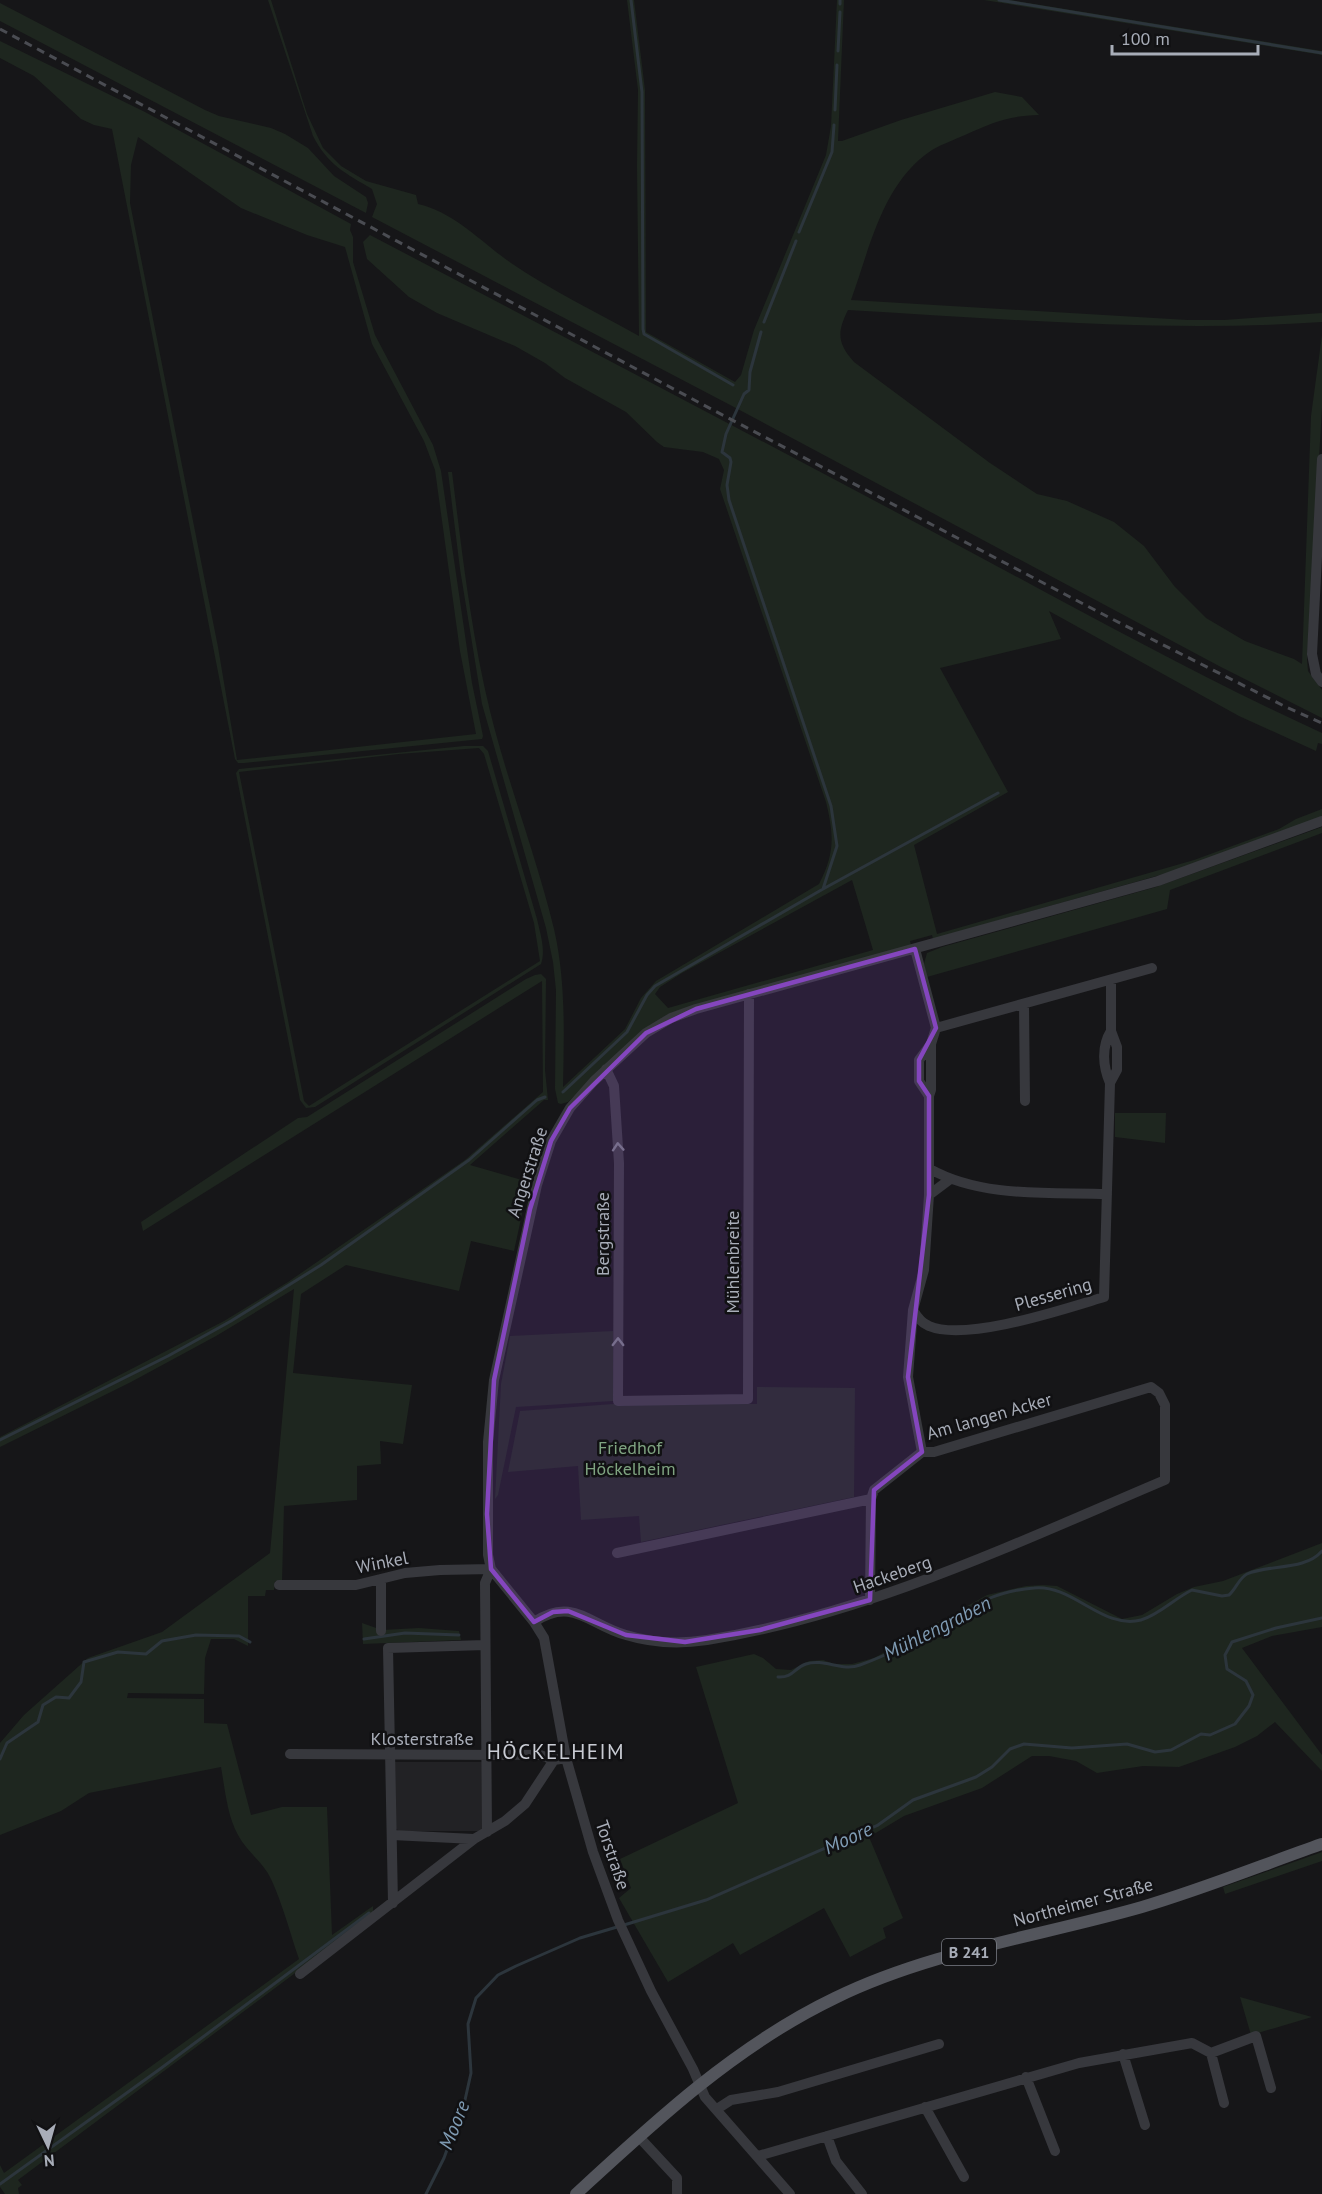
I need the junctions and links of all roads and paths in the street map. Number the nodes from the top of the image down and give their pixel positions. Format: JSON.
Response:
{"nodes":[{"id":1,"x":1322,"y":459,"type":"edge"},
{"id":2,"x":1322,"y":682,"type":"edge"},
{"id":3,"x":1322,"y":822,"type":"edge"},
{"id":4,"x":915,"y":949,"type":"junction"},
{"id":5,"x":1152,"y":968,"type":"dead end"},
{"id":6,"x":1111,"y":980,"type":"junction"},
{"id":7,"x":749,"y":994,"type":"junction"},
{"id":8,"x":1024,"y":1004,"type":"junction"},
{"id":9,"x":936,"y":1028,"type":"junction"},
{"id":10,"x":606,"y":1069,"type":"junction"},
{"id":11,"x":1025,"y":1101,"type":"dead end"},
{"id":12,"x":930,"y":1169,"type":"junction"},
{"id":13,"x":949,"y":1180,"type":"junction"},
{"id":14,"x":1107,"y":1194,"type":"junction"},
{"id":15,"x":929,"y":1195,"type":"junction"},
{"id":16,"x":913,"y":1310,"type":"junction"},
{"id":17,"x":930,"y":1327,"type":"junction"},
{"id":18,"x":909,"y":1340,"type":"junction"},
{"id":19,"x":1160,"y":1393,"type":"joint"},
{"id":20,"x":618,"y":1401,"type":"joint"},
{"id":21,"x":922,"y":1452,"type":"junction"},
{"id":22,"x":871,"y":1499,"type":"junction"},
{"id":23,"x":616,"y":1553,"type":"dead end"},
{"id":24,"x":491,"y":1569,"type":"junction"},
{"id":25,"x":381,"y":1579,"type":"junction"},
{"id":26,"x":279,"y":1585,"type":"dead end"},
{"id":27,"x":870,"y":1600,"type":"junction"},
{"id":28,"x":534,"y":1622,"type":"junction"},
{"id":29,"x":381,"y":1631,"type":"dead end"},
{"id":30,"x":485,"y":1645,"type":"junction"},
{"id":31,"x":290,"y":1754,"type":"dead end"},
{"id":32,"x":391,"y":1755,"type":"junction"},
{"id":33,"x":486,"y":1755,"type":"junction"},
{"id":34,"x":566,"y":1758,"type":"junction"},
{"id":35,"x":554,"y":1760,"type":"junction"},
{"id":36,"x":488,"y":1832,"type":"junction"},
{"id":37,"x":392,"y":1835,"type":"junction"},
{"id":38,"x":474,"y":1839,"type":"junction"},
{"id":39,"x":1322,"y":1844,"type":"edge"},
{"id":40,"x":393,"y":1903,"type":"junction"},
{"id":41,"x":300,"y":1974,"type":"dead end"},
{"id":42,"x":939,"y":2044,"type":"dead end"},
{"id":43,"x":1211,"y":2053,"type":"junction"},
{"id":44,"x":1123,"y":2054,"type":"junction"},
{"id":45,"x":1026,"y":2077,"type":"junction"},
{"id":46,"x":701,"y":2085,"type":"junction"},
{"id":47,"x":1271,"y":2088,"type":"dead end"},
{"id":48,"x":1224,"y":2103,"type":"dead end"},
{"id":49,"x":925,"y":2107,"type":"junction"},
{"id":50,"x":717,"y":2109,"type":"junction"},
{"id":51,"x":1146,"y":2125,"type":"dead end"},
{"id":52,"x":827,"y":2136,"type":"junction"},
{"id":53,"x":639,"y":2137,"type":"junction"},
{"id":54,"x":1055,"y":2151,"type":"dead end"},
{"id":55,"x":758,"y":2156,"type":"junction"},
{"id":56,"x":964,"y":2177,"type":"dead end"},
{"id":57,"x":576,"y":2194,"type":"edge"},
{"id":58,"x":676,"y":2194,"type":"edge"},
{"id":59,"x":790,"y":2194,"type":"edge"},
{"id":60,"x":862,"y":2194,"type":"edge"}],
"edges":[{"from":1,"to":2,"type":"street"},
{"from":3,"to":4,"type":"street","name":"Angerstraße"},
{"from":4,"to":7,"type":"street","name":"Angerstraße"},
{"from":4,"to":9,"type":"street"},
{"from":5,"to":6,"type":"street"},
{"from":6,"to":8,"type":"street"},
{"from":6,"to":14,"type":"street"},
{"from":7,"to":10,"type":"street","name":"Angerstraße"},
{"from":7,"to":20,"type":"street","name":"Mühlenbreite"},
{"from":8,"to":9,"type":"street"},
{"from":8,"to":11,"type":"street"},
{"from":9,"to":12,"type":"street"},
{"from":20,"to":10,"type":"street","name":"Bergstraße","one_way":true},
{"from":10,"to":24,"type":"street","name":"Angerstraße"},
{"from":12,"to":13,"type":"street"},
{"from":12,"to":15,"type":"street"},
{"from":13,"to":14,"type":"street"},
{"from":13,"to":15,"type":"street"},
{"from":14,"to":17,"type":"street","name":"Plessering"},
{"from":15,"to":16,"type":"street"},
{"from":16,"to":17,"type":"street"},
{"from":16,"to":18,"type":"street"},
{"from":17,"to":18,"type":"street"},
{"from":18,"to":21,"type":"street"},
{"from":19,"to":21,"type":"street","name":"Am langen Acker"},
{"from":19,"to":27,"type":"street","name":"Hackeberg"},
{"from":21,"to":22,"type":"street","name":"Am langen Acker"},
{"from":22,"to":23,"type":"street"},
{"from":22,"to":27,"type":"street"},
{"from":24,"to":25,"type":"street","name":"Winkel"},
{"from":24,"to":28,"type":"street"},
{"from":24,"to":30,"type":"street"},
{"from":25,"to":26,"type":"street","name":"Winkel"},
{"from":25,"to":29,"type":"street"},
{"from":27,"to":28,"type":"street","name":"Hackeberg"},
{"from":28,"to":34,"type":"street","name":"Torstraße"},
{"from":30,"to":32,"type":"street"},
{"from":30,"to":33,"type":"street"},
{"from":31,"to":32,"type":"street","name":"Klosterstraße"},
{"from":32,"to":33,"type":"street","name":"Klosterstraße"},
{"from":32,"to":37,"type":"street"},
{"from":33,"to":35,"type":"street","name":"Klosterstraße"},
{"from":33,"to":36,"type":"street"},
{"from":34,"to":35,"type":"street","name":"Klosterstraße"},
{"from":34,"to":46,"type":"street","name":"Torstraße"},
{"from":35,"to":36,"type":"street"},
{"from":36,"to":38,"type":"street"},
{"from":37,"to":38,"type":"street"},
{"from":37,"to":40,"type":"street"},
{"from":38,"to":40,"type":"street"},
{"from":39,"to":46,"type":"main road","name":"Northeimer Straße","number":"B 241"},
{"from":40,"to":41,"type":"street"},
{"from":42,"to":50,"type":"street"},
{"from":43,"to":44,"type":"street"},
{"from":43,"to":47,"type":"street"},
{"from":43,"to":48,"type":"street"},
{"from":44,"to":45,"type":"street"},
{"from":44,"to":51,"type":"street"},
{"from":45,"to":49,"type":"street"},
{"from":45,"to":54,"type":"street"},
{"from":46,"to":50,"type":"street"},
{"from":46,"to":53,"type":"main road","name":"Northeimer Straße","number":"B 241"},
{"from":49,"to":52,"type":"street"},
{"from":49,"to":56,"type":"street"},
{"from":50,"to":55,"type":"street"},
{"from":52,"to":55,"type":"street"},
{"from":52,"to":60,"type":"street"},
{"from":53,"to":57,"type":"main road","name":"Northeimer Straße","number":"B 241"},
{"from":53,"to":58,"type":"street"},
{"from":55,"to":59,"type":"street"}]}
